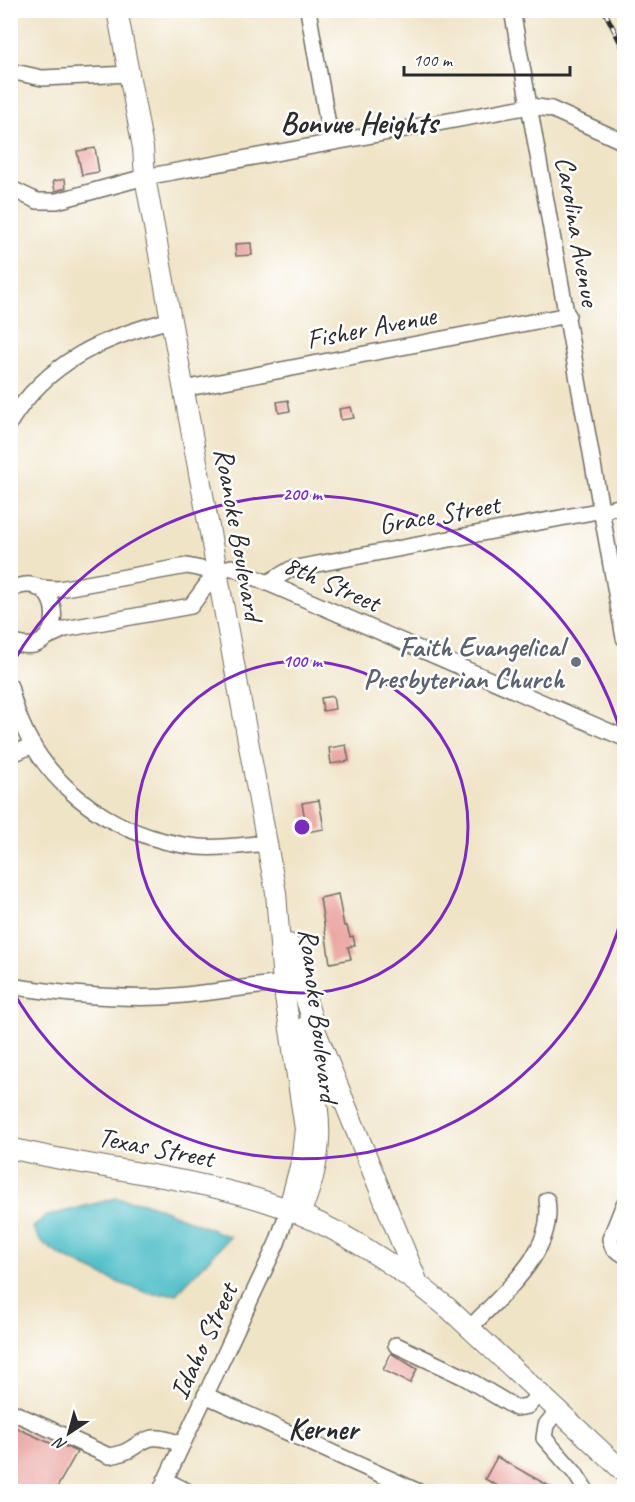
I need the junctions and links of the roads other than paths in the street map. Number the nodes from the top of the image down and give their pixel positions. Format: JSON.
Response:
{"nodes":[{"id":1,"x":117,"y":10,"type":"edge"},
{"id":2,"x":308,"y":10,"type":"edge"},
{"id":3,"x":512,"y":10,"type":"edge"},
{"id":4,"x":10,"y":71,"type":"edge"},
{"id":5,"x":130,"y":74,"type":"junction"},
{"id":6,"x":530,"y":106,"type":"junction"},
{"id":7,"x":331,"y":142,"type":"junction"},
{"id":8,"x":624,"y":142,"type":"edge"},
{"id":9,"x":145,"y":177,"type":"junction"},
{"id":10,"x":10,"y":188,"type":"edge"},
{"id":11,"x":568,"y":315,"type":"junction"},
{"id":12,"x":171,"y":320,"type":"junction"},
{"id":13,"x":183,"y":389,"type":"junction"},
{"id":14,"x":10,"y":422,"type":"edge"},
{"id":15,"x":624,"y":506,"type":"edge"},
{"id":16,"x":602,"y":510,"type":"junction"},
{"id":17,"x":216,"y":572,"type":"junction"},
{"id":18,"x":267,"y":583,"type":"junction"},
{"id":19,"x":37,"y":588,"type":"junction"},
{"id":20,"x":10,"y":590,"type":"edge"},
{"id":21,"x":45,"y":638,"type":"junction"},
{"id":22,"x":624,"y":638,"type":"edge"},
{"id":23,"x":10,"y":641,"type":"edge"},
{"id":24,"x":10,"y":686,"type":"edge"},
{"id":25,"x":624,"y":738,"type":"edge"},
{"id":26,"x":33,"y":744,"type":"junction"},
{"id":27,"x":10,"y":755,"type":"edge"},
{"id":28,"x":267,"y":843,"type":"junction"},
{"id":29,"x":10,"y":986,"type":"edge"},
{"id":30,"x":295,"y":988,"type":"junction"},
{"id":31,"x":10,"y":1148,"type":"edge"},
{"id":32,"x":547,"y":1200,"type":"dead end"},
{"id":33,"x":624,"y":1204,"type":"edge"},
{"id":34,"x":288,"y":1211,"type":"junction"},
{"id":35,"x":624,"y":1256,"type":"edge"},
{"id":36,"x":418,"y":1283,"type":"junction"},
{"id":37,"x":470,"y":1328,"type":"junction"},
{"id":38,"x":396,"y":1345,"type":"dead end"},
{"id":39,"x":540,"y":1393,"type":"junction"},
{"id":40,"x":205,"y":1395,"type":"junction"},
{"id":41,"x":558,"y":1410,"type":"junction"},
{"id":42,"x":10,"y":1411,"type":"edge"},
{"id":43,"x":182,"y":1445,"type":"junction"},
{"id":44,"x":624,"y":1472,"type":"edge"},
{"id":45,"x":163,"y":1486,"type":"edge"},
{"id":46,"x":189,"y":1491,"type":"edge"},
{"id":47,"x":419,"y":1491,"type":"edge"},
{"id":48,"x":586,"y":1491,"type":"edge"}],
"edges":[{"from":1,"to":5,"type":"main road","name":"Roanoke Boulevard"},
{"from":2,"to":7,"type":"street"},
{"from":3,"to":6,"type":"street","name":"Carolina Avenue"},
{"from":4,"to":5,"type":"street"},
{"from":5,"to":9,"type":"main road","name":"Roanoke Boulevard"},
{"from":6,"to":7,"type":"street"},
{"from":6,"to":8,"type":"street"},
{"from":6,"to":11,"type":"street","name":"Carolina Avenue"},
{"from":7,"to":9,"type":"street"},
{"from":9,"to":10,"type":"street"},
{"from":9,"to":12,"type":"main road","name":"Roanoke Boulevard"},
{"from":11,"to":13,"type":"street","name":"Fisher Avenue"},
{"from":11,"to":16,"type":"street","name":"Carolina Avenue"},
{"from":12,"to":13,"type":"main road","name":"Roanoke Boulevard"},
{"from":12,"to":14,"type":"street"},
{"from":13,"to":17,"type":"main road","name":"Roanoke Boulevard"},
{"from":15,"to":16,"type":"street","name":"Grace Street"},
{"from":16,"to":18,"type":"street","name":"Grace Street"},
{"from":16,"to":22,"type":"street","name":"Carolina Avenue"},
{"from":17,"to":18,"type":"street","name":"8th Street"},
{"from":17,"to":19,"type":"street","name":"8th Street"},
{"from":17,"to":21,"type":"street"},
{"from":17,"to":28,"type":"main road","name":"Roanoke Boulevard"},
{"from":18,"to":25,"type":"street","name":"8th Street"},
{"from":19,"to":20,"type":"street","name":"8th Street"},
{"from":19,"to":21,"type":"street"},
{"from":21,"to":23,"type":"street"},
{"from":24,"to":26,"type":"street"},
{"from":26,"to":27,"type":"street"},
{"from":26,"to":28,"type":"street"},
{"from":28,"to":30,"type":"main road","name":"Roanoke Boulevard"},
{"from":29,"to":30,"type":"street"},
{"from":30,"to":34,"type":"main road","name":"Roanoke Boulevard"},
{"from":30,"to":36,"type":"main road"},
{"from":31,"to":34,"type":"main road","name":"Texas Street"},
{"from":32,"to":37,"type":"street"},
{"from":33,"to":35,"type":"street"},
{"from":34,"to":36,"type":"main road"},
{"from":34,"to":40,"type":"street","name":"Idaho Street"},
{"from":36,"to":37,"type":"main road"},
{"from":37,"to":39,"type":"main road"},
{"from":38,"to":39,"type":"street"},
{"from":39,"to":41,"type":"main road"},
{"from":40,"to":43,"type":"street","name":"Idaho Street"},
{"from":40,"to":47,"type":"street"},
{"from":41,"to":44,"type":"main road"},
{"from":41,"to":48,"type":"street"},
{"from":42,"to":43,"type":"street"},
{"from":43,"to":45,"type":"street","name":"Idaho Street"},
{"from":45,"to":46,"type":"street"}]}
